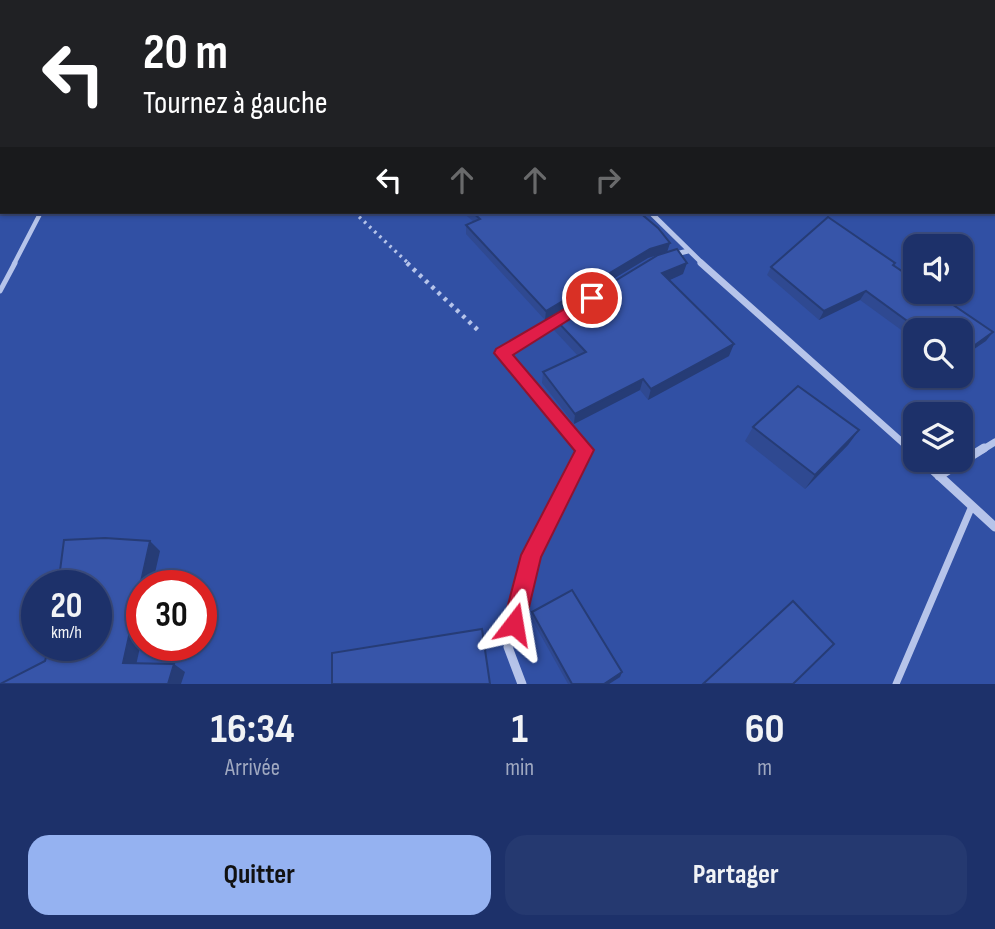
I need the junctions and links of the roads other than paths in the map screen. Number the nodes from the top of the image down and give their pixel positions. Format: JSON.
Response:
{"nodes":[{"id":1,"x":40,"y":214,"type":"edge"},
{"id":2,"x":652,"y":214,"type":"edge"},
{"id":3,"x":688,"y":250,"type":"junction"},
{"id":4,"x":666,"y":257,"type":"edge"},
{"id":5,"x":0,"y":291,"type":"edge"},
{"id":6,"x":575,"y":308,"type":"edge"},
{"id":7,"x":995,"y":442,"type":"edge"},
{"id":8,"x":903,"y":443,"type":"edge"},
{"id":9,"x":936,"y":472,"type":"edge"},
{"id":10,"x":939,"y":475,"type":"junction"},
{"id":11,"x":972,"y":506,"type":"junction"},
{"id":12,"x":995,"y":527,"type":"edge"},
{"id":13,"x":522,"y":684,"type":"edge"},
{"id":14,"x":896,"y":684,"type":"edge"}],
"edges":[{"from":1,"to":5,"type":"lane"},
{"from":2,"to":3,"type":"street"},
{"from":3,"to":4,"type":"street"},
{"from":3,"to":8,"type":"street"},
{"from":6,"to":13,"type":"street"},
{"from":7,"to":10,"type":"street"},
{"from":9,"to":10,"type":"street"},
{"from":10,"to":11,"type":"street"},
{"from":11,"to":12,"type":"street"},
{"from":11,"to":14,"type":"lane"}]}
